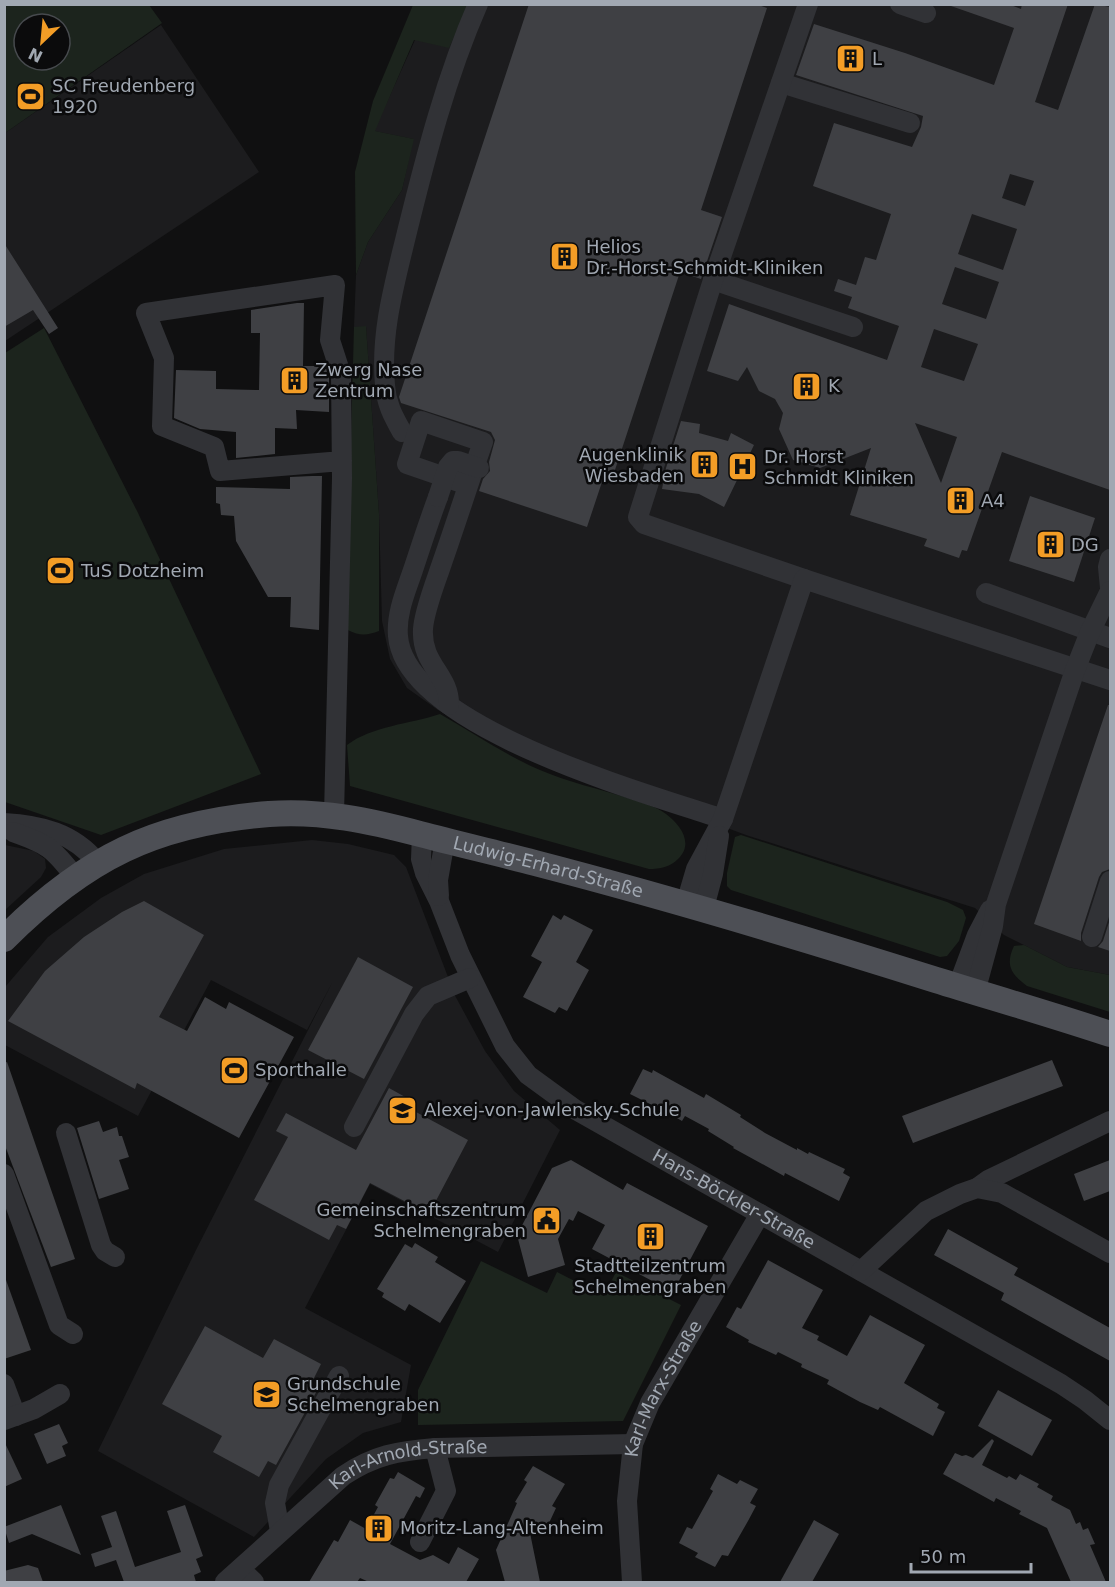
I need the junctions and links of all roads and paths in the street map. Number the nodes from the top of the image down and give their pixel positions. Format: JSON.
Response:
{"nodes":[{"id":1,"x":478,"y":4,"type":"edge"},
{"id":2,"x":808,"y":4,"type":"edge"},
{"id":3,"x":900,"y":4,"type":"edge"},
{"id":4,"x":926,"y":13,"type":"dead end"},
{"id":5,"x":781,"y":83,"type":"junction"},
{"id":6,"x":910,"y":123,"type":"dead end"},
{"id":7,"x":713,"y":280,"type":"junction"},
{"id":8,"x":853,"y":327,"type":"dead end"},
{"id":9,"x":402,"y":432,"type":"dead end"},
{"id":10,"x":342,"y":461,"type":"junction"},
{"id":11,"x":1110,"y":559,"type":"edge"},
{"id":12,"x":804,"y":579,"type":"junction"},
{"id":13,"x":1110,"y":590,"type":"edge"},
{"id":14,"x":986,"y":593,"type":"dead end"},
{"id":15,"x":1090,"y":632,"type":"junction"},
{"id":16,"x":1110,"y":638,"type":"edge"},
{"id":17,"x":1075,"y":670,"type":"junction"},
{"id":18,"x":1110,"y":680,"type":"edge"},
{"id":19,"x":449,"y":705,"type":"junction"},
{"id":20,"x":334,"y":815,"type":"junction"},
{"id":21,"x":722,"y":822,"type":"junction"},
{"id":22,"x":4,"y":823,"type":"edge"},
{"id":23,"x":4,"y":829,"type":"edge"},
{"id":24,"x":434,"y":837,"type":"junction"},
{"id":25,"x":97,"y":862,"type":"junction"},
{"id":26,"x":75,"y":877,"type":"junction"},
{"id":27,"x":1110,"y":881,"type":"edge"},
{"id":28,"x":695,"y":906,"type":"junction"},
{"id":29,"x":1092,"y":937,"type":"dead end"},
{"id":30,"x":4,"y":939,"type":"edge"},
{"id":31,"x":471,"y":978,"type":"junction"},
{"id":32,"x":967,"y":989,"type":"junction"},
{"id":33,"x":1110,"y":1034,"type":"edge"},
{"id":34,"x":1110,"y":1121,"type":"edge"},
{"id":35,"x":354,"y":1127,"type":"dead end"},
{"id":36,"x":66,"y":1133,"type":"dead end"},
{"id":37,"x":4,"y":1174,"type":"edge"},
{"id":38,"x":977,"y":1188,"type":"junction"},
{"id":39,"x":760,"y":1214,"type":"junction"},
{"id":40,"x":1106,"y":1246,"type":"edge"},
{"id":41,"x":115,"y":1257,"type":"dead end"},
{"id":42,"x":861,"y":1271,"type":"junction"},
{"id":43,"x":73,"y":1334,"type":"dead end"},
{"id":44,"x":339,"y":1376,"type":"dead end"},
{"id":45,"x":4,"y":1384,"type":"edge"},
{"id":46,"x":60,"y":1394,"type":"dead end"},
{"id":47,"x":10,"y":1418,"type":"edge"},
{"id":48,"x":1110,"y":1420,"type":"edge"},
{"id":49,"x":633,"y":1444,"type":"junction"},
{"id":50,"x":435,"y":1448,"type":"junction"},
{"id":51,"x":280,"y":1531,"type":"junction"},
{"id":52,"x":420,"y":1542,"type":"dead end"},
{"id":53,"x":247,"y":1576,"type":"edge"},
{"id":54,"x":225,"y":1582,"type":"edge"},
{"id":55,"x":632,"y":1582,"type":"edge"}],
"edges":[{"from":1,"to":9,"type":"street"},
{"from":2,"to":5,"type":"street"},
{"from":3,"to":4,"type":"street"},
{"from":5,"to":6,"type":"street"},
{"from":5,"to":7,"type":"street"},
{"from":7,"to":8,"type":"street"},
{"from":7,"to":12,"type":"street"},
{"from":10,"to":10,"type":"street"},
{"from":10,"to":20,"type":"street"},
{"from":11,"to":13,"type":"street"},
{"from":12,"to":17,"type":"street"},
{"from":12,"to":21,"type":"street"},
{"from":13,"to":15,"type":"street"},
{"from":14,"to":15,"type":"street"},
{"from":15,"to":16,"type":"street"},
{"from":15,"to":17,"type":"street"},
{"from":17,"to":18,"type":"street"},
{"from":17,"to":32,"type":"street"},
{"from":19,"to":19,"type":"street","bridge":true},
{"from":19,"to":21,"type":"street"},
{"from":20,"to":24,"type":"main road","name":"Ludwig-Erhard-Straße"},
{"from":20,"to":25,"type":"main road","name":"Ludwig-Erhard-Straße"},
{"from":21,"to":28,"type":"street"},
{"from":22,"to":25,"type":"street"},
{"from":23,"to":26,"type":"street"},
{"from":24,"to":28,"type":"main road","name":"Ludwig-Erhard-Straße"},
{"from":24,"to":31,"type":"street","name":"Hans-Böckler-Straße"},
{"from":25,"to":26,"type":"main road","name":"Ludwig-Erhard-Straße"},
{"from":26,"to":30,"type":"main road","name":"Ludwig-Erhard-Straße"},
{"from":27,"to":29,"type":"street"},
{"from":28,"to":32,"type":"main road","name":"Ludwig-Erhard-Straße"},
{"from":31,"to":35,"type":"street"},
{"from":31,"to":39,"type":"street","name":"Hans-Böckler-Straße"},
{"from":32,"to":33,"type":"main road","name":"Ludwig-Erhard-Straße"},
{"from":34,"to":38,"type":"street"},
{"from":36,"to":41,"type":"street"},
{"from":37,"to":43,"type":"street"},
{"from":38,"to":40,"type":"street"},
{"from":38,"to":42,"type":"street"},
{"from":39,"to":42,"type":"street","name":"Hans-Böckler-Straße"},
{"from":39,"to":49,"type":"street","name":"Karl-Marx-Straße"},
{"from":42,"to":48,"type":"street","name":"Hans-Böckler-Straße"},
{"from":44,"to":51,"type":"street"},
{"from":45,"to":47,"type":"street"},
{"from":46,"to":47,"type":"street"},
{"from":49,"to":50,"type":"street","name":"Karl-Arnold-Straße"},
{"from":49,"to":55,"type":"street","name":"Karl-Marx-Straße"},
{"from":50,"to":51,"type":"street","name":"Karl-Arnold-Straße"},
{"from":50,"to":52,"type":"street"},
{"from":51,"to":53,"type":"street","name":"Karl-Arnold-Straße"},
{"from":53,"to":54,"type":"street","name":"Karl-Arnold-Straße"}]}
